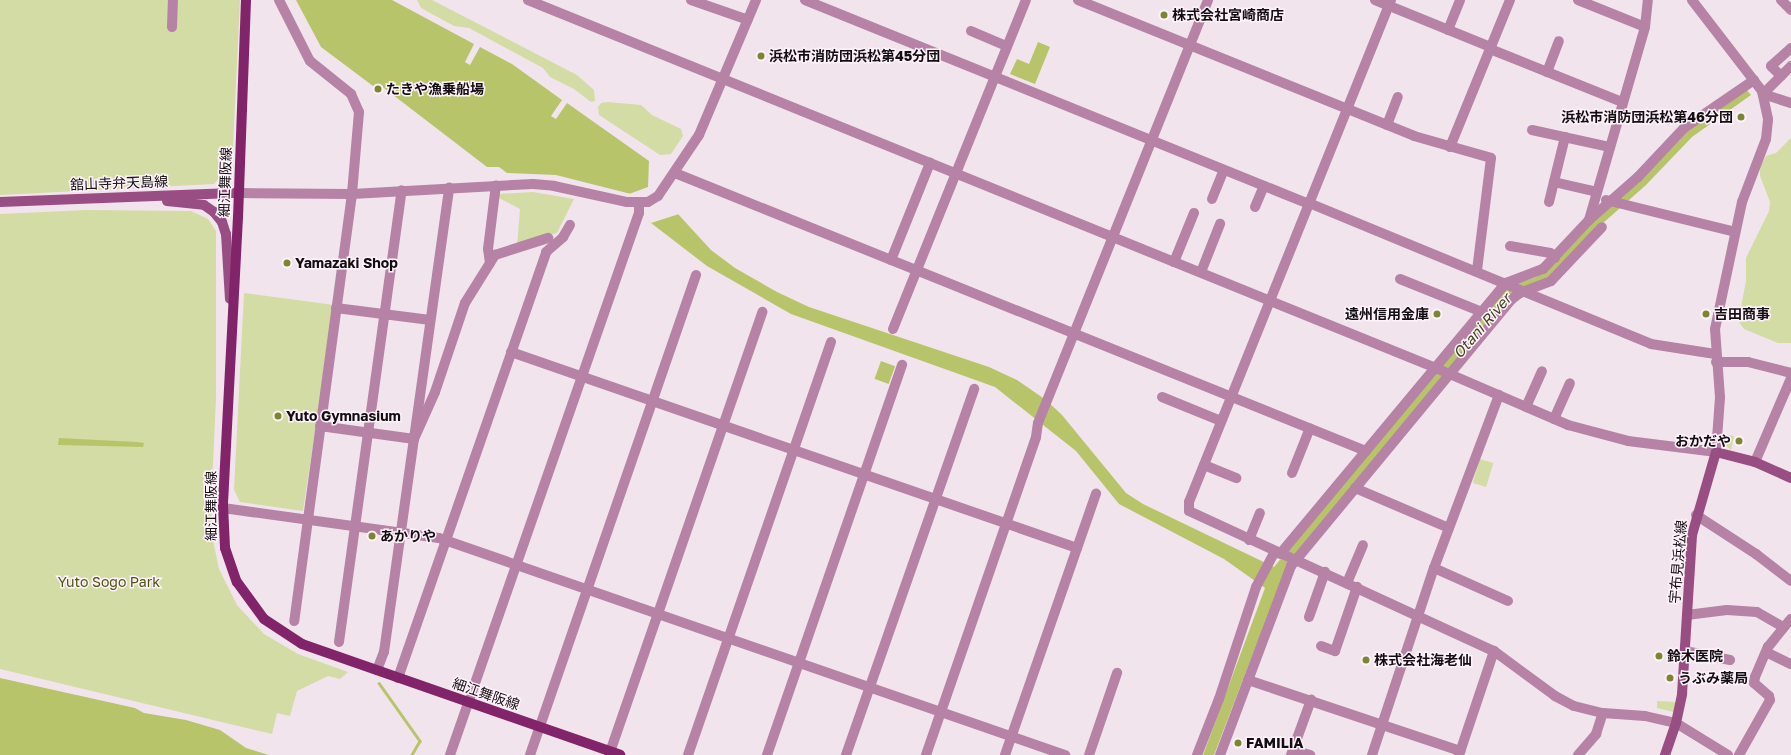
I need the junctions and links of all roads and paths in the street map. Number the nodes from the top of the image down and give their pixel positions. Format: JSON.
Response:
{"nodes":[{"id":1,"x":173,"y":0,"type":"edge"},
{"id":2,"x":246,"y":0,"type":"edge"},
{"id":3,"x":279,"y":0,"type":"edge"},
{"id":4,"x":528,"y":0,"type":"edge"},
{"id":5,"x":691,"y":0,"type":"edge"},
{"id":6,"x":756,"y":0,"type":"edge"},
{"id":7,"x":805,"y":0,"type":"edge"},
{"id":8,"x":1026,"y":0,"type":"edge"},
{"id":9,"x":1078,"y":0,"type":"edge"},
{"id":10,"x":1208,"y":0,"type":"edge"},
{"id":11,"x":1375,"y":0,"type":"edge"},
{"id":12,"x":1460,"y":0,"type":"edge"},
{"id":13,"x":1510,"y":0,"type":"edge"},
{"id":14,"x":1578,"y":0,"type":"edge"},
{"id":15,"x":1648,"y":0,"type":"edge"},
{"id":16,"x":1692,"y":0,"type":"edge"},
{"id":17,"x":1781,"y":0,"type":"edge"},
{"id":18,"x":1390,"y":3,"type":"edge"},
{"id":19,"x":1791,"y":10,"type":"edge"},
{"id":20,"x":748,"y":20,"type":"junction"},
{"id":21,"x":172,"y":27,"type":"dead end"},
{"id":22,"x":1645,"y":27,"type":"junction"},
{"id":23,"x":1448,"y":30,"type":"junction"},
{"id":24,"x":971,"y":31,"type":"dead end"},
{"id":25,"x":1559,"y":42,"type":"dead end"},
{"id":26,"x":1190,"y":45,"type":"junction"},
{"id":27,"x":1007,"y":46,"type":"junction"},
{"id":28,"x":1491,"y":48,"type":"junction"},
{"id":29,"x":1791,"y":48,"type":"edge"},
{"id":30,"x":1791,"y":66,"type":"edge"},
{"id":31,"x":1547,"y":72,"type":"junction"},
{"id":32,"x":1780,"y":76,"type":"junction"},
{"id":33,"x":995,"y":77,"type":"junction"},
{"id":34,"x":723,"y":79,"type":"junction"},
{"id":35,"x":1754,"y":80,"type":"junction"},
{"id":36,"x":1763,"y":94,"type":"junction"},
{"id":37,"x":1398,"y":97,"type":"dead end"},
{"id":38,"x":1622,"y":102,"type":"junction"},
{"id":39,"x":1791,"y":102,"type":"edge"},
{"id":40,"x":1347,"y":109,"type":"junction"},
{"id":41,"x":1387,"y":125,"type":"junction"},
{"id":42,"x":1532,"y":130,"type":"dead end"},
{"id":43,"x":1565,"y":137,"type":"junction"},
{"id":44,"x":1152,"y":140,"type":"junction"},
{"id":45,"x":1450,"y":147,"type":"junction"},
{"id":46,"x":1610,"y":147,"type":"junction"},
{"id":47,"x":930,"y":163,"type":"junction"},
{"id":48,"x":1224,"y":170,"type":"junction"},
{"id":49,"x":675,"y":173,"type":"junction"},
{"id":50,"x":956,"y":173,"type":"junction"},
{"id":51,"x":1554,"y":182,"type":"junction"},
{"id":52,"x":496,"y":185,"type":"junction"},
{"id":53,"x":1264,"y":186,"type":"junction"},
{"id":54,"x":449,"y":188,"type":"junction"},
{"id":55,"x":402,"y":190,"type":"junction"},
{"id":56,"x":239,"y":192,"type":"junction"},
{"id":57,"x":352,"y":194,"type":"junction"},
{"id":58,"x":1596,"y":194,"type":"junction"},
{"id":59,"x":109,"y":197,"type":"junction"},
{"id":60,"x":1212,"y":199,"type":"dead end"},
{"id":61,"x":0,"y":202,"type":"edge"},
{"id":62,"x":1549,"y":202,"type":"dead end"},
{"id":63,"x":1612,"y":202,"type":"junction"},
{"id":64,"x":1309,"y":204,"type":"junction"},
{"id":65,"x":1255,"y":207,"type":"dead end"},
{"id":66,"x":639,"y":208,"type":"junction"},
{"id":67,"x":1194,"y":213,"type":"dead end"},
{"id":68,"x":1589,"y":220,"type":"junction"},
{"id":69,"x":1220,"y":224,"type":"dead end"},
{"id":70,"x":570,"y":225,"type":"dead end"},
{"id":71,"x":1602,"y":227,"type":"dead end"},
{"id":72,"x":1735,"y":232,"type":"junction"},
{"id":73,"x":1113,"y":237,"type":"junction"},
{"id":74,"x":548,"y":238,"type":"dead end"},
{"id":75,"x":1510,"y":246,"type":"dead end"},
{"id":76,"x":1555,"y":258,"type":"junction"},
{"id":77,"x":891,"y":260,"type":"junction"},
{"id":78,"x":1174,"y":262,"type":"junction"},
{"id":79,"x":490,"y":263,"type":"junction"},
{"id":80,"x":917,"y":270,"type":"junction"},
{"id":81,"x":1477,"y":271,"type":"junction"},
{"id":82,"x":1200,"y":272,"type":"junction"},
{"id":83,"x":696,"y":275,"type":"dead end"},
{"id":84,"x":1400,"y":279,"type":"dead end"},
{"id":85,"x":1508,"y":284,"type":"junction"},
{"id":86,"x":1523,"y":291,"type":"junction"},
{"id":87,"x":1270,"y":300,"type":"junction"},
{"id":88,"x":336,"y":308,"type":"junction"},
{"id":89,"x":762,"y":312,"type":"dead end"},
{"id":90,"x":1482,"y":312,"type":"junction"},
{"id":91,"x":384,"y":314,"type":"junction"},
{"id":92,"x":231,"y":317,"type":"junction"},
{"id":93,"x":430,"y":320,"type":"junction"},
{"id":94,"x":893,"y":329,"type":"dead end"},
{"id":95,"x":1074,"y":333,"type":"junction"},
{"id":96,"x":831,"y":342,"type":"dead end"},
{"id":97,"x":511,"y":352,"type":"junction"},
{"id":98,"x":1715,"y":358,"type":"junction"},
{"id":99,"x":902,"y":365,"type":"dead end"},
{"id":100,"x":1437,"y":368,"type":"junction"},
{"id":101,"x":1542,"y":371,"type":"dead end"},
{"id":102,"x":1449,"y":373,"type":"junction"},
{"id":103,"x":1791,"y":373,"type":"edge"},
{"id":104,"x":581,"y":377,"type":"junction"},
{"id":105,"x":1791,"y":378,"type":"edge"},
{"id":106,"x":1570,"y":383,"type":"dead end"},
{"id":107,"x":974,"y":389,"type":"dead end"},
{"id":108,"x":1499,"y":395,"type":"junction"},
{"id":109,"x":1231,"y":396,"type":"junction"},
{"id":110,"x":1162,"y":398,"type":"dead end"},
{"id":111,"x":652,"y":401,"type":"junction"},
{"id":112,"x":1526,"y":407,"type":"junction"},
{"id":113,"x":1554,"y":420,"type":"junction"},
{"id":114,"x":1221,"y":421,"type":"junction"},
{"id":115,"x":320,"y":426,"type":"junction"},
{"id":116,"x":723,"y":426,"type":"junction"},
{"id":117,"x":1310,"y":428,"type":"junction"},
{"id":118,"x":367,"y":432,"type":"junction"},
{"id":119,"x":414,"y":439,"type":"junction"},
{"id":120,"x":794,"y":450,"type":"junction"},
{"id":121,"x":1366,"y":451,"type":"junction"},
{"id":122,"x":1716,"y":452,"type":"junction"},
{"id":123,"x":1755,"y":462,"type":"junction"},
{"id":124,"x":1204,"y":465,"type":"junction"},
{"id":125,"x":1292,"y":473,"type":"dead end"},
{"id":126,"x":864,"y":475,"type":"junction"},
{"id":127,"x":1237,"y":478,"type":"dead end"},
{"id":128,"x":1791,"y":478,"type":"edge"},
{"id":129,"x":1355,"y":488,"type":"junction"},
{"id":130,"x":1096,"y":493,"type":"dead end"},
{"id":131,"x":935,"y":499,"type":"junction"},
{"id":132,"x":223,"y":508,"type":"junction"},
{"id":133,"x":1260,"y":514,"type":"dead end"},
{"id":134,"x":1696,"y":515,"type":"junction"},
{"id":135,"x":308,"y":518,"type":"junction"},
{"id":136,"x":354,"y":524,"type":"junction"},
{"id":137,"x":1006,"y":524,"type":"junction"},
{"id":138,"x":1449,"y":528,"type":"junction"},
{"id":139,"x":401,"y":531,"type":"junction"},
{"id":140,"x":446,"y":540,"type":"junction"},
{"id":141,"x":1249,"y":540,"type":"junction"},
{"id":142,"x":1363,"y":545,"type":"dead end"},
{"id":143,"x":1077,"y":548,"type":"junction"},
{"id":144,"x":1279,"y":554,"type":"junction"},
{"id":145,"x":1295,"y":559,"type":"junction"},
{"id":146,"x":516,"y":564,"type":"junction"},
{"id":147,"x":1434,"y":568,"type":"junction"},
{"id":148,"x":1325,"y":572,"type":"junction"},
{"id":149,"x":1791,"y":581,"type":"edge"},
{"id":150,"x":1347,"y":583,"type":"junction"},
{"id":151,"x":1357,"y":587,"type":"junction"},
{"id":152,"x":587,"y":589,"type":"junction"},
{"id":153,"x":1508,"y":601,"type":"dead end"},
{"id":154,"x":658,"y":613,"type":"junction"},
{"id":155,"x":1687,"y":615,"type":"junction"},
{"id":156,"x":1418,"y":616,"type":"junction"},
{"id":157,"x":1309,"y":617,"type":"dead end"},
{"id":158,"x":1791,"y":619,"type":"edge"},
{"id":159,"x":294,"y":621,"type":"dead end"},
{"id":160,"x":1783,"y":627,"type":"junction"},
{"id":161,"x":729,"y":638,"type":"junction"},
{"id":162,"x":338,"y":642,"type":"dead end"},
{"id":163,"x":1320,"y":646,"type":"dead end"},
{"id":164,"x":1685,"y":650,"type":"junction"},
{"id":165,"x":1494,"y":651,"type":"junction"},
{"id":166,"x":1766,"y":652,"type":"junction"},
{"id":167,"x":1730,"y":660,"type":"dead end"},
{"id":168,"x":799,"y":662,"type":"junction"},
{"id":169,"x":1791,"y":664,"type":"edge"},
{"id":170,"x":377,"y":670,"type":"junction"},
{"id":171,"x":1117,"y":673,"type":"dead end"},
{"id":172,"x":398,"y":678,"type":"junction"},
{"id":173,"x":1248,"y":680,"type":"junction"},
{"id":174,"x":870,"y":687,"type":"junction"},
{"id":175,"x":1311,"y":700,"type":"junction"},
{"id":176,"x":468,"y":702,"type":"junction"},
{"id":177,"x":941,"y":712,"type":"junction"},
{"id":178,"x":1603,"y":713,"type":"junction"},
{"id":179,"x":1676,"y":723,"type":"junction"},
{"id":180,"x":1382,"y":724,"type":"junction"},
{"id":181,"x":539,"y":727,"type":"junction"},
{"id":182,"x":1011,"y":736,"type":"junction"},
{"id":183,"x":1292,"y":753,"type":"edge"},
{"id":184,"x":1460,"y":753,"type":"edge"},
{"id":185,"x":613,"y":754,"type":"edge"},
{"id":186,"x":1585,"y":754,"type":"edge"},
{"id":187,"x":450,"y":755,"type":"edge"},
{"id":188,"x":530,"y":755,"type":"edge"},
{"id":189,"x":688,"y":755,"type":"edge"},
{"id":190,"x":767,"y":755,"type":"edge"},
{"id":191,"x":846,"y":755,"type":"edge"},
{"id":192,"x":926,"y":755,"type":"edge"},
{"id":193,"x":1005,"y":755,"type":"edge"},
{"id":194,"x":1065,"y":755,"type":"edge"},
{"id":195,"x":1089,"y":755,"type":"edge"},
{"id":196,"x":1197,"y":755,"type":"edge"},
{"id":197,"x":1220,"y":755,"type":"edge"},
{"id":198,"x":1310,"y":755,"type":"edge"},
{"id":199,"x":1372,"y":755,"type":"edge"},
{"id":200,"x":1665,"y":755,"type":"edge"},
{"id":201,"x":1727,"y":755,"type":"edge"},
{"id":202,"x":1739,"y":755,"type":"edge"}],
"edges":[{"from":1,"to":21,"type":"street"},
{"from":2,"to":56,"type":"main road","name":"細江舞阪線"},
{"from":3,"to":57,"type":"street"},
{"from":4,"to":34,"type":"street"},
{"from":5,"to":20,"type":"street"},
{"from":6,"to":20,"type":"street"},
{"from":7,"to":33,"type":"street"},
{"from":8,"to":27,"type":"street"},
{"from":9,"to":26,"type":"street"},
{"from":10,"to":26,"type":"street"},
{"from":11,"to":18,"type":"street"},
{"from":12,"to":23,"type":"street"},
{"from":13,"to":28,"type":"street"},
{"from":14,"to":22,"type":"street"},
{"from":15,"to":22,"type":"street"},
{"from":16,"to":35,"type":"street"},
{"from":17,"to":19,"type":"street"},
{"from":18,"to":23,"type":"street"},
{"from":18,"to":40,"type":"street"},
{"from":20,"to":34,"type":"street"},
{"from":22,"to":38,"type":"street"},
{"from":23,"to":28,"type":"street"},
{"from":24,"to":27,"type":"street"},
{"from":25,"to":31,"type":"street"},
{"from":26,"to":40,"type":"street"},
{"from":26,"to":44,"type":"street"},
{"from":27,"to":33,"type":"street"},
{"from":28,"to":31,"type":"street"},
{"from":28,"to":45,"type":"street"},
{"from":29,"to":32,"type":"street"},
{"from":30,"to":32,"type":"street"},
{"from":31,"to":38,"type":"street"},
{"from":32,"to":36,"type":"street"},
{"from":33,"to":44,"type":"street"},
{"from":33,"to":50,"type":"street"},
{"from":34,"to":47,"type":"street"},
{"from":34,"to":49,"type":"street"},
{"from":35,"to":36,"type":"street"},
{"from":35,"to":63,"type":"street"},
{"from":36,"to":39,"type":"street"},
{"from":36,"to":72,"type":"street"},
{"from":37,"to":41,"type":"street"},
{"from":38,"to":46,"type":"street"},
{"from":40,"to":41,"type":"street"},
{"from":40,"to":64,"type":"street"},
{"from":41,"to":45,"type":"street"},
{"from":42,"to":43,"type":"street"},
{"from":43,"to":46,"type":"street"},
{"from":43,"to":51,"type":"street"},
{"from":44,"to":48,"type":"street"},
{"from":44,"to":73,"type":"street"},
{"from":45,"to":81,"type":"street"},
{"from":46,"to":58,"type":"street"},
{"from":47,"to":50,"type":"street"},
{"from":47,"to":77,"type":"street"},
{"from":48,"to":53,"type":"street"},
{"from":48,"to":60,"type":"street"},
{"from":49,"to":66,"type":"street"},
{"from":49,"to":77,"type":"street"},
{"from":50,"to":73,"type":"street"},
{"from":50,"to":80,"type":"street"},
{"from":51,"to":58,"type":"street"},
{"from":51,"to":62,"type":"street"},
{"from":52,"to":54,"type":"street"},
{"from":52,"to":66,"type":"street"},
{"from":52,"to":79,"type":"street"},
{"from":53,"to":64,"type":"street"},
{"from":53,"to":65,"type":"street"},
{"from":54,"to":55,"type":"street"},
{"from":54,"to":93,"type":"street"},
{"from":55,"to":57,"type":"street"},
{"from":55,"to":91,"type":"street"},
{"from":56,"to":57,"type":"street"},
{"from":56,"to":59,"type":"main road","name":"舘山寺弁天島線"},
{"from":56,"to":92,"type":"main road","name":"細江舞阪線"},
{"from":57,"to":88,"type":"street"},
{"from":58,"to":63,"type":"street"},
{"from":58,"to":68,"type":"street"},
{"from":59,"to":61,"type":"main road","name":"舘山寺弁天島線"},
{"from":59,"to":92,"type":"main road"},
{"from":63,"to":68,"type":"street"},
{"from":63,"to":72,"type":"street"},
{"from":64,"to":81,"type":"street"},
{"from":64,"to":87,"type":"street"},
{"from":66,"to":104,"type":"street"},
{"from":67,"to":78,"type":"street"},
{"from":68,"to":76,"type":"street"},
{"from":69,"to":82,"type":"street"},
{"from":70,"to":97,"type":"street"},
{"from":71,"to":86,"type":"street"},
{"from":72,"to":98,"type":"street"},
{"from":73,"to":78,"type":"street"},
{"from":73,"to":95,"type":"street"},
{"from":74,"to":79,"type":"street"},
{"from":75,"to":76,"type":"street"},
{"from":76,"to":85,"type":"street"},
{"from":77,"to":80,"type":"street"},
{"from":78,"to":82,"type":"street"},
{"from":79,"to":119,"type":"street"},
{"from":80,"to":94,"type":"street"},
{"from":80,"to":95,"type":"street"},
{"from":81,"to":85,"type":"street"},
{"from":82,"to":87,"type":"street"},
{"from":83,"to":111,"type":"street"},
{"from":84,"to":90,"type":"street"},
{"from":85,"to":86,"type":"street"},
{"from":85,"to":90,"type":"street"},
{"from":86,"to":98,"type":"street"},
{"from":86,"to":102,"type":"street"},
{"from":87,"to":100,"type":"street"},
{"from":87,"to":109,"type":"street"},
{"from":88,"to":91,"type":"street"},
{"from":88,"to":115,"type":"street"},
{"from":89,"to":116,"type":"street"},
{"from":90,"to":100,"type":"street"},
{"from":91,"to":93,"type":"street"},
{"from":91,"to":118,"type":"street"},
{"from":92,"to":132,"type":"main road","name":"細江舞阪線"},
{"from":93,"to":119,"type":"street"},
{"from":95,"to":109,"type":"street"},
{"from":95,"to":137,"type":"street"},
{"from":96,"to":120,"type":"street"},
{"from":97,"to":104,"type":"street"},
{"from":97,"to":140,"type":"street"},
{"from":98,"to":103,"type":"street"},
{"from":98,"to":122,"type":"street"},
{"from":99,"to":126,"type":"street"},
{"from":100,"to":102,"type":"street"},
{"from":100,"to":121,"type":"street"},
{"from":101,"to":112,"type":"street"},
{"from":102,"to":108,"type":"street"},
{"from":102,"to":129,"type":"street"},
{"from":104,"to":111,"type":"street"},
{"from":104,"to":146,"type":"street"},
{"from":105,"to":123,"type":"street"},
{"from":106,"to":113,"type":"street"},
{"from":107,"to":131,"type":"street"},
{"from":108,"to":112,"type":"street"},
{"from":108,"to":138,"type":"street"},
{"from":109,"to":114,"type":"street"},
{"from":109,"to":117,"type":"street"},
{"from":110,"to":114,"type":"street"},
{"from":111,"to":116,"type":"street"},
{"from":111,"to":152,"type":"street"},
{"from":112,"to":113,"type":"street"},
{"from":113,"to":122,"type":"street"},
{"from":114,"to":124,"type":"street"},
{"from":115,"to":118,"type":"street"},
{"from":115,"to":135,"type":"street"},
{"from":116,"to":120,"type":"street"},
{"from":116,"to":154,"type":"street"},
{"from":117,"to":121,"type":"street"},
{"from":117,"to":125,"type":"street"},
{"from":118,"to":119,"type":"street"},
{"from":118,"to":136,"type":"street"},
{"from":119,"to":139,"type":"street"},
{"from":120,"to":126,"type":"street"},
{"from":120,"to":161,"type":"street"},
{"from":121,"to":144,"type":"street"},
{"from":122,"to":123,"type":"main road"},
{"from":122,"to":134,"type":"main road","name":"宇布見浜松線"},
{"from":123,"to":128,"type":"main road"},
{"from":124,"to":127,"type":"street"},
{"from":124,"to":141,"type":"street"},
{"from":126,"to":131,"type":"street"},
{"from":126,"to":168,"type":"street"},
{"from":129,"to":138,"type":"street"},
{"from":129,"to":145,"type":"street"},
{"from":130,"to":143,"type":"street"},
{"from":131,"to":137,"type":"street"},
{"from":131,"to":174,"type":"street"},
{"from":132,"to":135,"type":"street"},
{"from":132,"to":170,"type":"main road","name":"細江舞阪線"},
{"from":133,"to":141,"type":"street"},
{"from":134,"to":149,"type":"street"},
{"from":134,"to":155,"type":"main road","name":"宇布見浜松線"},
{"from":135,"to":136,"type":"street"},
{"from":135,"to":159,"type":"street"},
{"from":136,"to":139,"type":"street"},
{"from":136,"to":162,"type":"street"},
{"from":137,"to":143,"type":"street"},
{"from":137,"to":177,"type":"street"},
{"from":138,"to":147,"type":"street"},
{"from":139,"to":140,"type":"street"},
{"from":139,"to":170,"type":"street"},
{"from":140,"to":146,"type":"street"},
{"from":140,"to":172,"type":"street"},
{"from":141,"to":144,"type":"street"},
{"from":142,"to":150,"type":"street"},
{"from":143,"to":182,"type":"street"},
{"from":144,"to":145,"type":"street"},
{"from":144,"to":196,"type":"street"},
{"from":145,"to":148,"type":"street"},
{"from":145,"to":173,"type":"street"},
{"from":146,"to":152,"type":"street"},
{"from":146,"to":176,"type":"street"},
{"from":147,"to":153,"type":"street"},
{"from":147,"to":156,"type":"street"},
{"from":148,"to":150,"type":"street"},
{"from":148,"to":157,"type":"street"},
{"from":150,"to":151,"type":"street"},
{"from":151,"to":156,"type":"street"},
{"from":151,"to":163,"type":"street"},
{"from":152,"to":154,"type":"street"},
{"from":152,"to":181,"type":"street"},
{"from":154,"to":161,"type":"street"},
{"from":154,"to":185,"type":"street"},
{"from":155,"to":160,"type":"street"},
{"from":155,"to":164,"type":"main road","name":"宇布見浜松線"},
{"from":156,"to":165,"type":"street"},
{"from":156,"to":180,"type":"street"},
{"from":158,"to":160,"type":"street"},
{"from":160,"to":166,"type":"street"},
{"from":161,"to":168,"type":"street"},
{"from":161,"to":189,"type":"street"},
{"from":164,"to":167,"type":"street"},
{"from":164,"to":179,"type":"main road","name":"宇布見浜松線"},
{"from":165,"to":178,"type":"street"},
{"from":165,"to":184,"type":"street"},
{"from":166,"to":169,"type":"street"},
{"from":166,"to":202,"type":"street"},
{"from":168,"to":174,"type":"street"},
{"from":168,"to":190,"type":"street"},
{"from":170,"to":172,"type":"main road","name":"細江舞阪線"},
{"from":171,"to":195,"type":"street"},
{"from":172,"to":176,"type":"main road","name":"細江舞阪線"},
{"from":173,"to":175,"type":"street"},
{"from":173,"to":197,"type":"street"},
{"from":174,"to":177,"type":"street"},
{"from":174,"to":191,"type":"street"},
{"from":175,"to":180,"type":"street"},
{"from":175,"to":183,"type":"street"},
{"from":176,"to":181,"type":"main road","name":"細江舞阪線"},
{"from":176,"to":187,"type":"street"},
{"from":177,"to":182,"type":"street"},
{"from":177,"to":192,"type":"street"},
{"from":178,"to":179,"type":"street"},
{"from":178,"to":186,"type":"street"},
{"from":179,"to":200,"type":"main road","name":"宇布見浜松線"},
{"from":179,"to":201,"type":"street"},
{"from":180,"to":184,"type":"street"},
{"from":180,"to":199,"type":"street"},
{"from":181,"to":185,"type":"main road","name":"細江舞阪線"},
{"from":181,"to":188,"type":"street"},
{"from":182,"to":193,"type":"street"},
{"from":182,"to":194,"type":"street"},
{"from":183,"to":198,"type":"street"}]}
